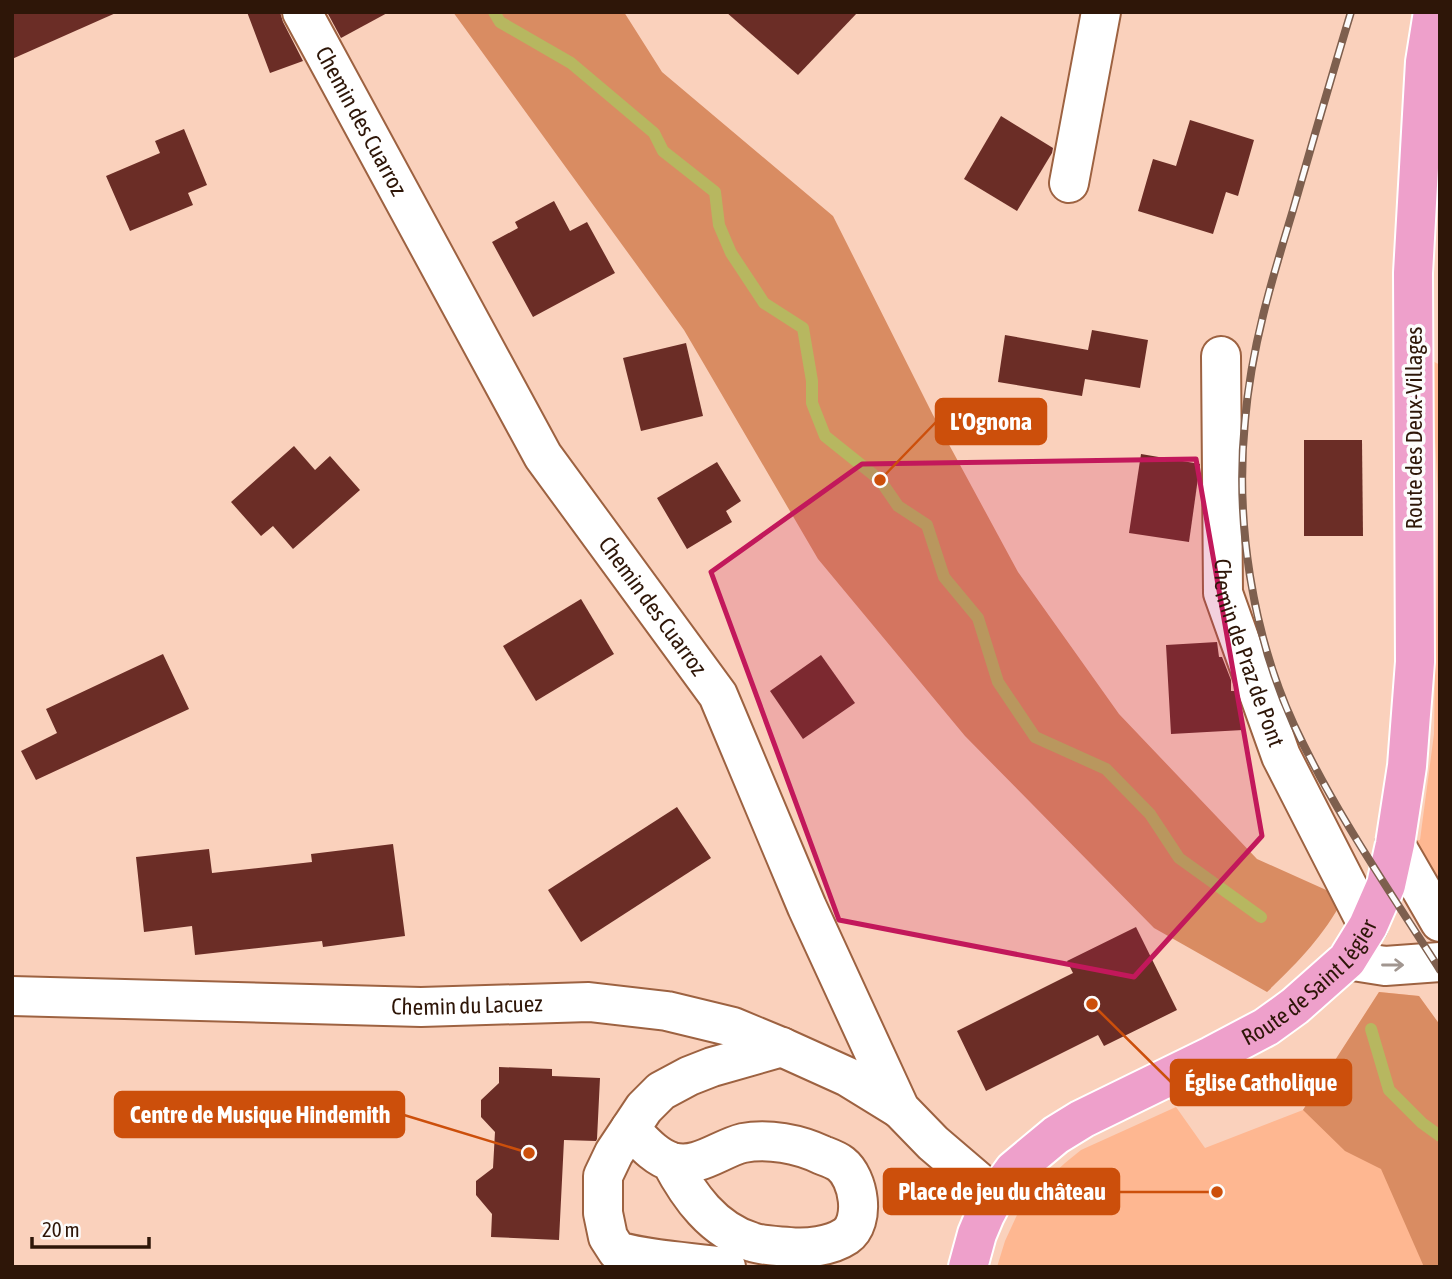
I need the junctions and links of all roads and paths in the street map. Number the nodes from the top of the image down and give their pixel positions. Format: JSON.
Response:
{"nodes":[{"id":1,"x":302,"y":12,"type":"edge"},
{"id":2,"x":1101,"y":12,"type":"edge"},
{"id":3,"x":1433,"y":12,"type":"edge"},
{"id":4,"x":1069,"y":183,"type":"dead end"},
{"id":5,"x":1221,"y":356,"type":"dead end"},
{"id":6,"x":1395,"y":844,"type":"junction"},
{"id":7,"x":1440,"y":922,"type":"edge"},
{"id":8,"x":1368,"y":926,"type":"junction"},
{"id":9,"x":1347,"y":960,"type":"junction"},
{"id":10,"x":1440,"y":962,"type":"edge"},
{"id":11,"x":12,"y":996,"type":"edge"},
{"id":12,"x":782,"y":1047,"type":"junction"},
{"id":13,"x":900,"y":1109,"type":"junction"},
{"id":14,"x":630,"y":1129,"type":"junction"},
{"id":15,"x":671,"y":1162,"type":"dead end"},
{"id":16,"x":995,"y":1196,"type":"junction"},
{"id":17,"x":726,"y":1267,"type":"edge"},
{"id":18,"x":968,"y":1267,"type":"edge"}],
"edges":[{"from":1,"to":13,"type":"street","name":"Chemin des Cuarroz"},
{"from":2,"to":4,"type":"street"},
{"from":3,"to":6,"type":"main road","name":"Route des Deux-Villages"},
{"from":5,"to":8,"type":"street","name":"Chemin de Praz de Pont"},
{"from":6,"to":7,"type":"street"},
{"from":6,"to":8,"type":"main road","name":"Route de Saint Légier"},
{"from":8,"to":9,"type":"main road","name":"Route de Saint Légier"},
{"from":9,"to":10,"type":"street","one_way":true},
{"from":9,"to":16,"type":"main road","name":"Route de Saint Légier"},
{"from":11,"to":12,"type":"street","name":"Chemin du Lacuez"},
{"from":12,"to":13,"type":"street","name":"Chemin du Lacuez"},
{"from":12,"to":14,"type":"street"},
{"from":13,"to":16,"type":"street","name":"Chemin des Cuarroz"},
{"from":14,"to":15,"type":"street"},
{"from":14,"to":17,"type":"street"},
{"from":16,"to":18,"type":"main road","name":"Route de Saint Légier"}]}
